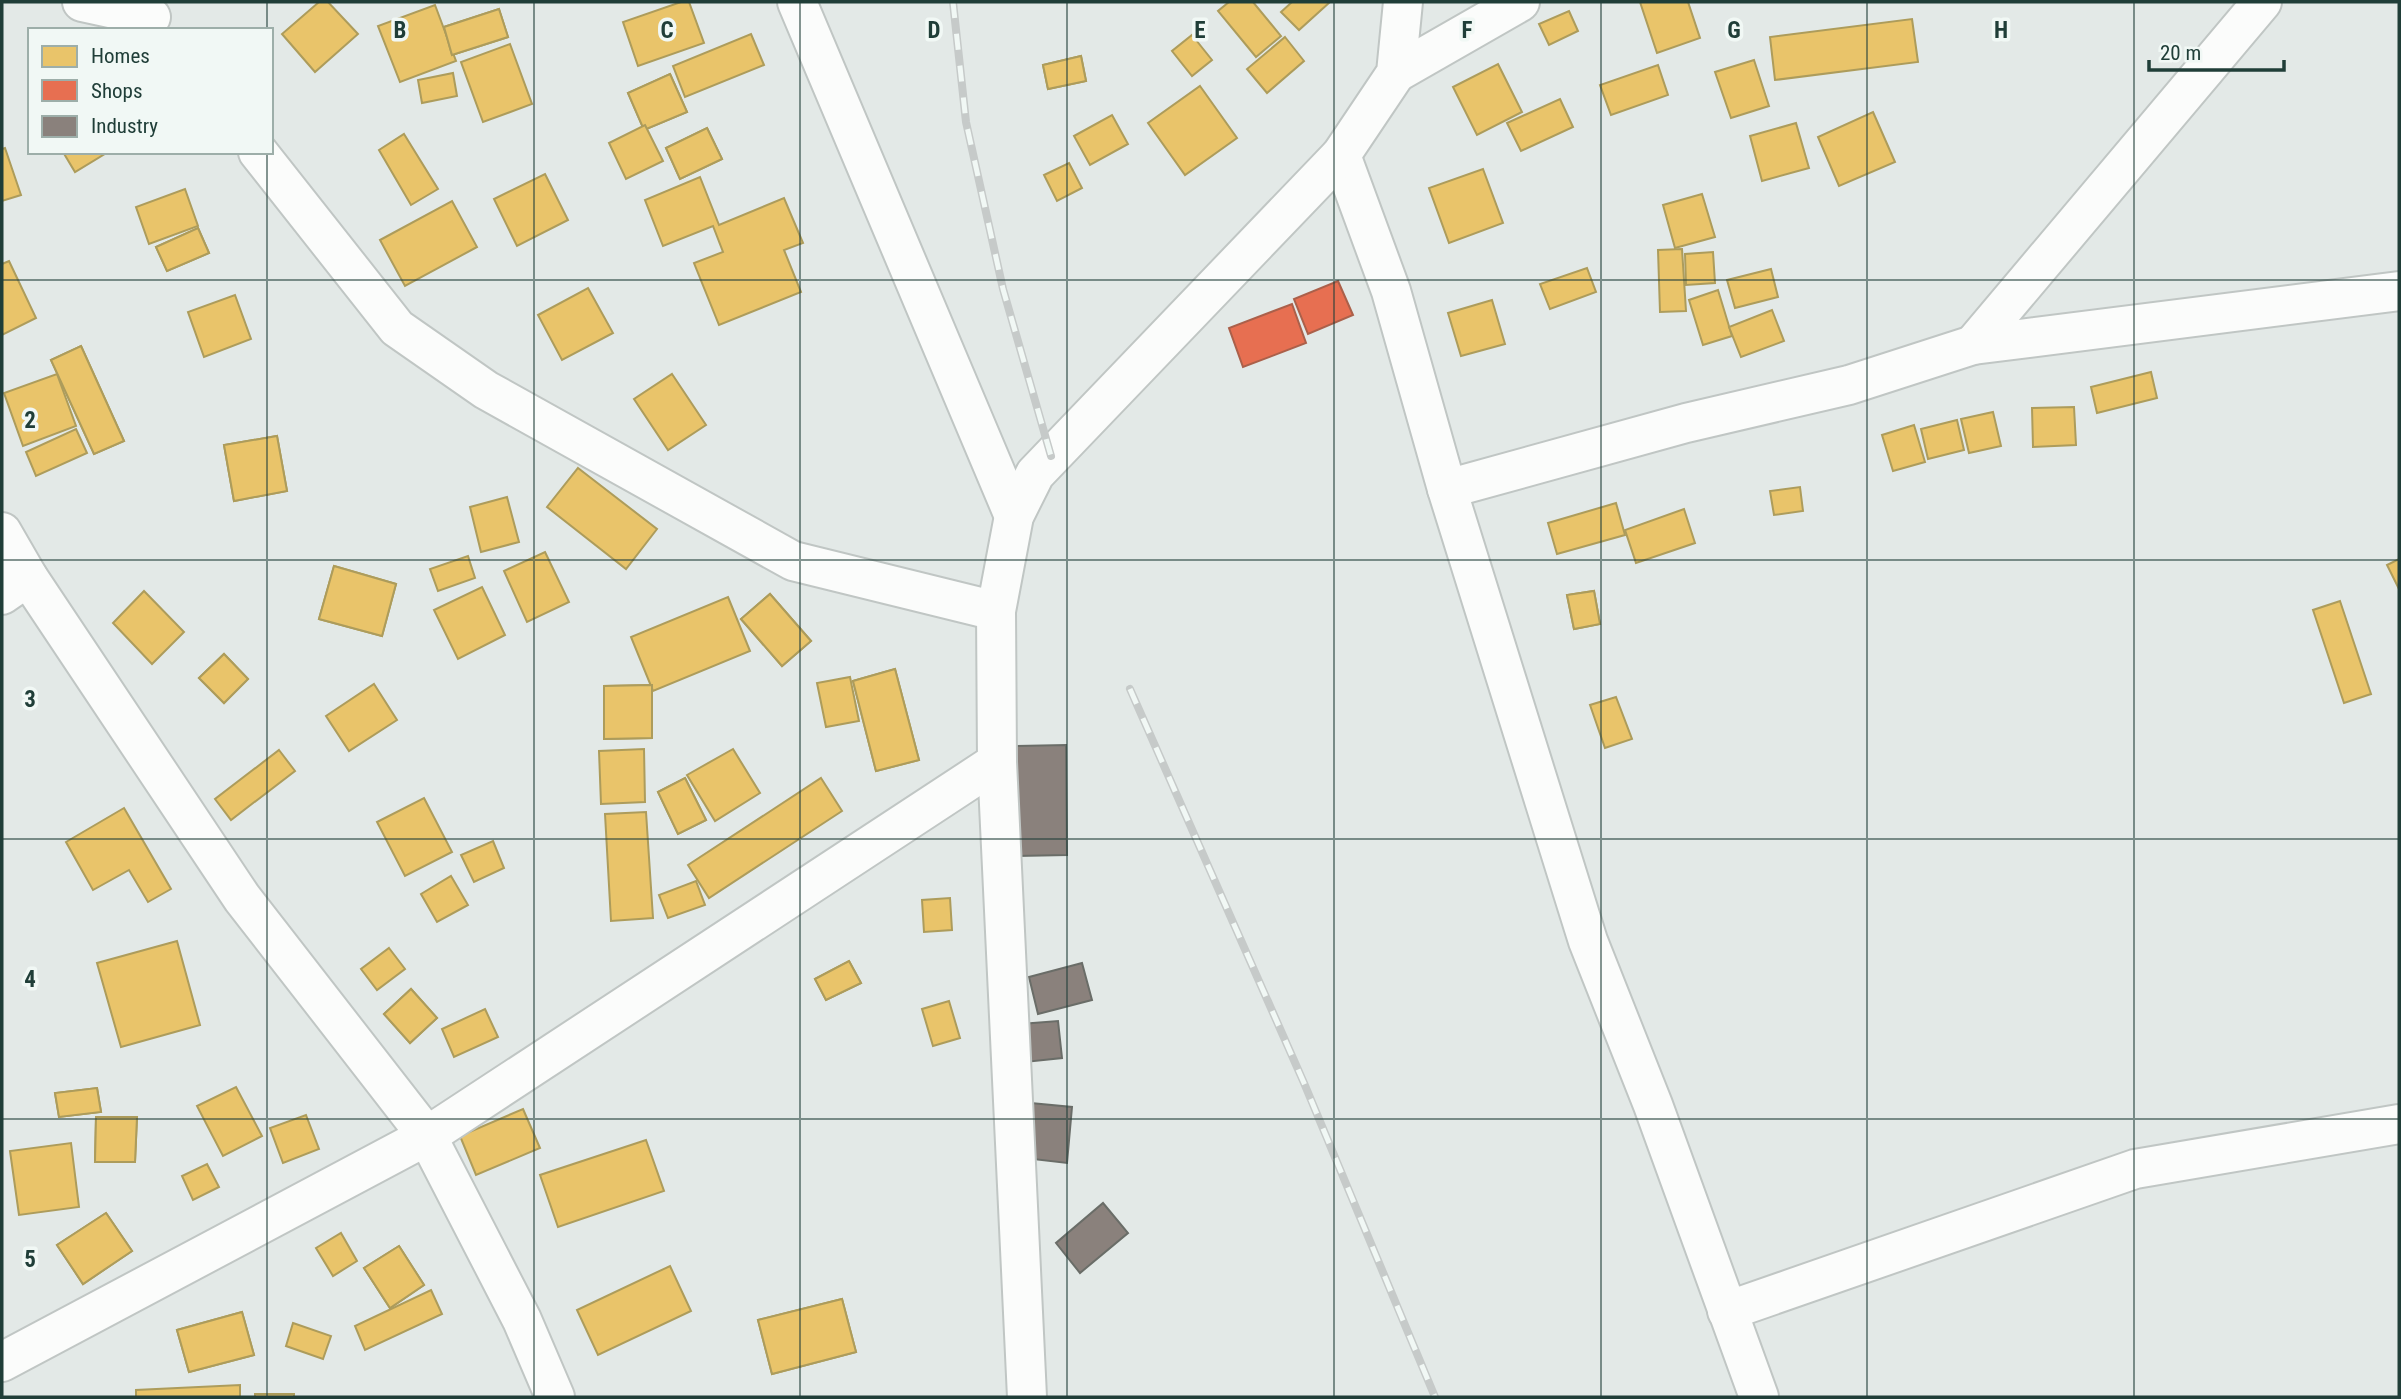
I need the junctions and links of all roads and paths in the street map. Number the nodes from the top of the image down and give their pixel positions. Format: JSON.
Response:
{"nodes":[{"id":1,"x":82,"y":2,"type":"edge"},
{"id":2,"x":797,"y":2,"type":"edge"},
{"id":3,"x":1403,"y":2,"type":"edge"},
{"id":4,"x":1520,"y":2,"type":"edge"},
{"id":5,"x":2262,"y":2,"type":"edge"},
{"id":6,"x":151,"y":16,"type":"edge"},
{"id":7,"x":1396,"y":73,"type":"junction"},
{"id":8,"x":260,"y":154,"type":"edge"},
{"id":9,"x":1341,"y":155,"type":"junction"},
{"id":10,"x":2399,"y":291,"type":"edge"},
{"id":11,"x":1973,"y":345,"type":"junction"},
{"id":12,"x":1447,"y":489,"type":"junction"},
{"id":13,"x":1014,"y":516,"type":"junction"},
{"id":14,"x":2,"y":532,"type":"edge"},
{"id":15,"x":15,"y":586,"type":"edge"},
{"id":16,"x":996,"y":611,"type":"junction"},
{"id":17,"x":998,"y":762,"type":"junction"},
{"id":18,"x":2399,"y":1124,"type":"edge"},
{"id":19,"x":428,"y":1136,"type":"junction"},
{"id":20,"x":1727,"y":1311,"type":"junction"},
{"id":21,"x":2,"y":1362,"type":"edge"},
{"id":22,"x":555,"y":1397,"type":"edge"},
{"id":23,"x":1027,"y":1397,"type":"edge"},
{"id":24,"x":1759,"y":1397,"type":"edge"}],
"edges":[{"from":1,"to":6,"type":"street"},
{"from":2,"to":13,"type":"street"},
{"from":3,"to":7,"type":"street"},
{"from":4,"to":7,"type":"street"},
{"from":5,"to":11,"type":"street"},
{"from":7,"to":9,"type":"street"},
{"from":8,"to":16,"type":"street"},
{"from":9,"to":12,"type":"street"},
{"from":9,"to":13,"type":"street"},
{"from":10,"to":11,"type":"street"},
{"from":11,"to":12,"type":"street"},
{"from":12,"to":20,"type":"street"},
{"from":13,"to":16,"type":"street"},
{"from":14,"to":15,"type":"street"},
{"from":15,"to":19,"type":"street"},
{"from":16,"to":17,"type":"street"},
{"from":17,"to":19,"type":"street"},
{"from":17,"to":23,"type":"street"},
{"from":18,"to":20,"type":"street"},
{"from":19,"to":21,"type":"street"},
{"from":19,"to":22,"type":"street"},
{"from":20,"to":24,"type":"street"}]}
